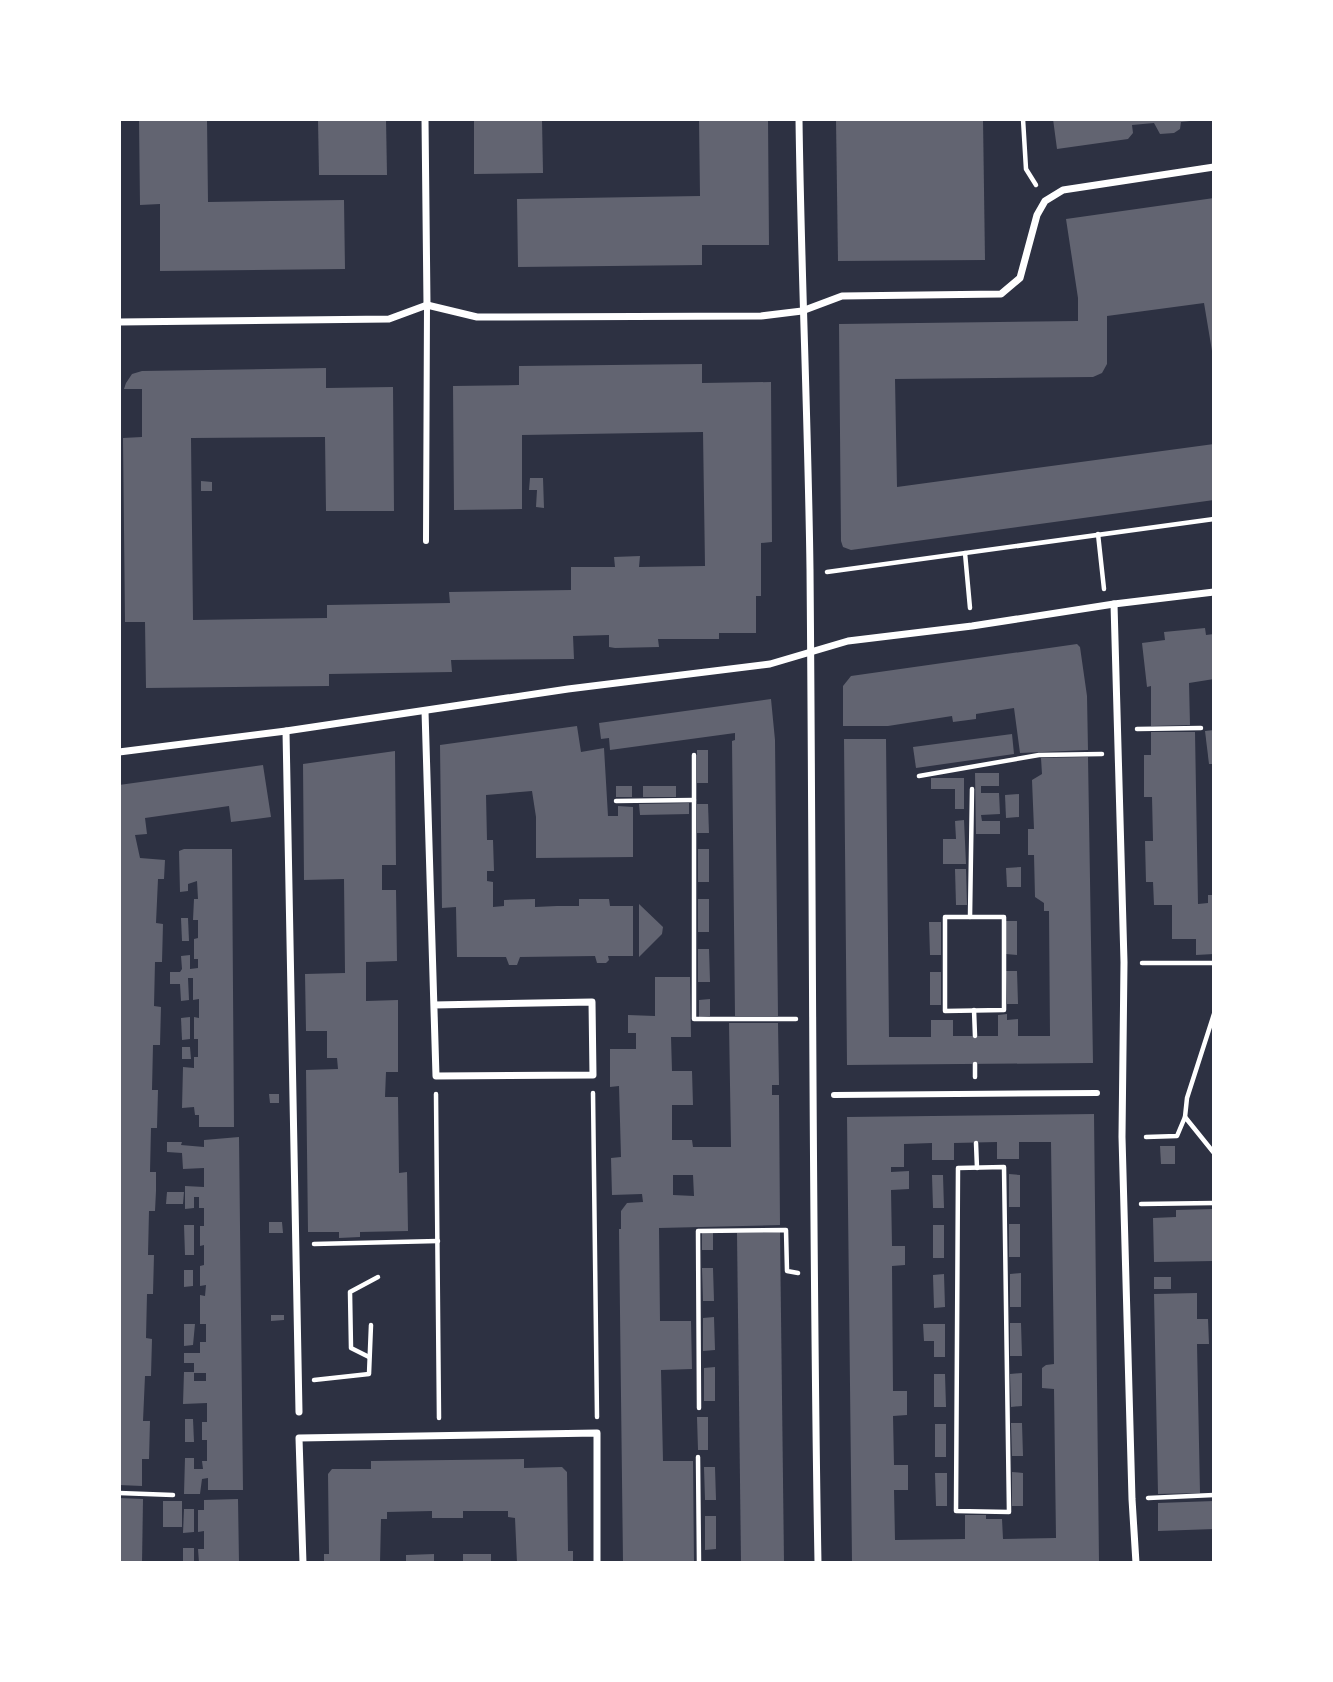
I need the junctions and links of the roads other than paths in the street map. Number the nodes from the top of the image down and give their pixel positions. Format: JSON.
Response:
{"nodes":[{"id":1,"x":425,"y":119,"type":"edge"},
{"id":2,"x":799,"y":119,"type":"edge"},
{"id":3,"x":1214,"y":167,"type":"edge"},
{"id":4,"x":427,"y":305,"type":"junction"},
{"id":5,"x":802,"y":311,"type":"junction"},
{"id":6,"x":119,"y":322,"type":"edge"},
{"id":7,"x":426,"y":541,"type":"dead end"},
{"id":8,"x":1214,"y":592,"type":"edge"},
{"id":9,"x":1110,"y":605,"type":"junction"},
{"id":10,"x":810,"y":652,"type":"junction"},
{"id":11,"x":425,"y":711,"type":"junction"},
{"id":12,"x":286,"y":731,"type":"junction"},
{"id":13,"x":119,"y":752,"type":"edge"},
{"id":14,"x":434,"y":1005,"type":"junction"},
{"id":15,"x":1097,"y":1093,"type":"dead end"},
{"id":16,"x":834,"y":1095,"type":"dead end"},
{"id":17,"x":299,"y":1412,"type":"dead end"},
{"id":18,"x":303,"y":1563,"type":"edge"},
{"id":19,"x":597,"y":1563,"type":"edge"},
{"id":20,"x":818,"y":1563,"type":"edge"},
{"id":21,"x":1136,"y":1563,"type":"edge"}],
"edges":[{"from":1,"to":4,"type":"street"},
{"from":2,"to":5,"type":"street"},
{"from":3,"to":5,"type":"street"},
{"from":4,"to":5,"type":"street"},
{"from":4,"to":6,"type":"street"},
{"from":4,"to":7,"type":"street"},
{"from":5,"to":10,"type":"street"},
{"from":8,"to":9,"type":"street"},
{"from":9,"to":10,"type":"street"},
{"from":9,"to":21,"type":"street"},
{"from":10,"to":11,"type":"street"},
{"from":10,"to":20,"type":"street"},
{"from":11,"to":12,"type":"street"},
{"from":11,"to":14,"type":"street"},
{"from":12,"to":13,"type":"street"},
{"from":12,"to":17,"type":"street"},
{"from":14,"to":14,"type":"street"},
{"from":15,"to":16,"type":"street"},
{"from":18,"to":19,"type":"street"}]}
